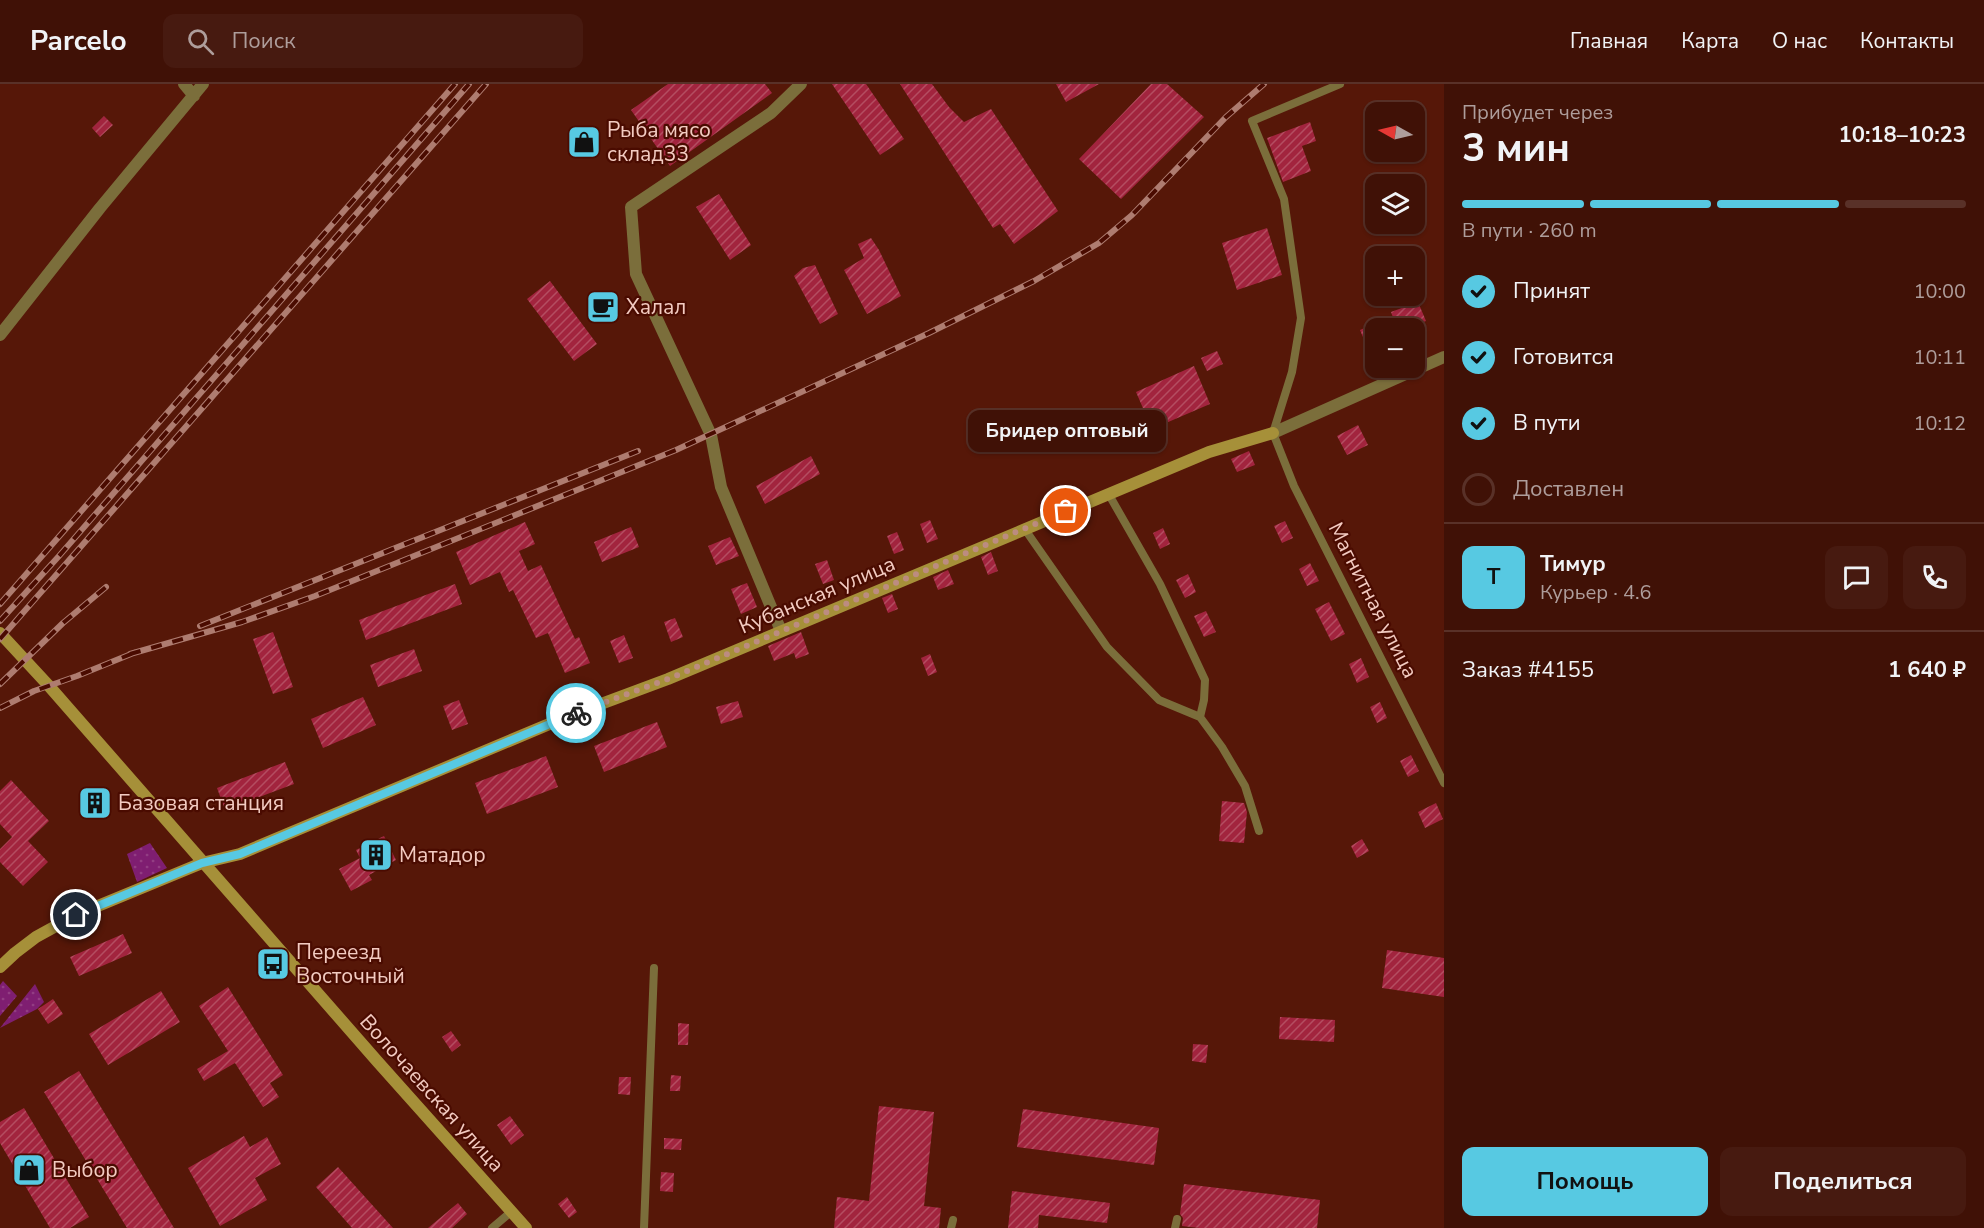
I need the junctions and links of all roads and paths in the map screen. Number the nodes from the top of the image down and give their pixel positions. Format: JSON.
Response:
{"nodes":[{"id":1,"x":184,"y":84,"type":"edge"},
{"id":2,"x":203,"y":84,"type":"edge"},
{"id":3,"x":801,"y":84,"type":"edge"},
{"id":4,"x":1340,"y":84,"type":"edge"},
{"id":5,"x":194,"y":96,"type":"junction"},
{"id":6,"x":0,"y":335,"type":"edge"},
{"id":7,"x":1444,"y":357,"type":"edge"},
{"id":8,"x":1273,"y":433,"type":"junction"},
{"id":9,"x":1108,"y":493,"type":"junction"},
{"id":10,"x":1024,"y":528,"type":"junction"},
{"id":11,"x":781,"y":632,"type":"junction"},
{"id":12,"x":0,"y":633,"type":"edge"},
{"id":13,"x":1200,"y":717,"type":"junction"},
{"id":14,"x":1443,"y":778,"type":"edge"},
{"id":15,"x":1259,"y":831,"type":"dead end"},
{"id":16,"x":202,"y":863,"type":"junction"},
{"id":17,"x":0,"y":968,"type":"edge"},
{"id":18,"x":654,"y":968,"type":"dead end"},
{"id":19,"x":512,"y":1211,"type":"junction"},
{"id":20,"x":1177,"y":1219,"type":"dead end"},
{"id":21,"x":492,"y":1228,"type":"edge"},
{"id":22,"x":526,"y":1228,"type":"edge"},
{"id":23,"x":644,"y":1228,"type":"edge"},
{"id":24,"x":1175,"y":1228,"type":"edge"}],
"edges":[{"from":1,"to":5,"type":"street"},
{"from":2,"to":5,"type":"street"},
{"from":3,"to":11,"type":"street"},
{"from":4,"to":8,"type":"lane"},
{"from":5,"to":6,"type":"street"},
{"from":7,"to":8,"type":"street","name":"Кубанская улица"},
{"from":8,"to":9,"type":"main road","name":"Кубанская улица"},
{"from":8,"to":14,"type":"lane","name":"Магнитная улица"},
{"from":9,"to":10,"type":"main road","name":"Кубанская улица"},
{"from":9,"to":13,"type":"lane"},
{"from":10,"to":11,"type":"main road","name":"Кубанская улица"},
{"from":10,"to":13,"type":"lane"},
{"from":11,"to":16,"type":"main road","name":"Кубанская улица"},
{"from":12,"to":16,"type":"main road","name":"Волочаевская улица"},
{"from":13,"to":15,"type":"lane"},
{"from":16,"to":17,"type":"main road","name":"Кубанская улица"},
{"from":16,"to":19,"type":"main road","name":"Волочаевская улица"},
{"from":18,"to":23,"type":"lane"},
{"from":19,"to":21,"type":"lane"},
{"from":19,"to":22,"type":"main road","name":"Волочаевская улица"},
{"from":20,"to":24,"type":"lane"}]}
